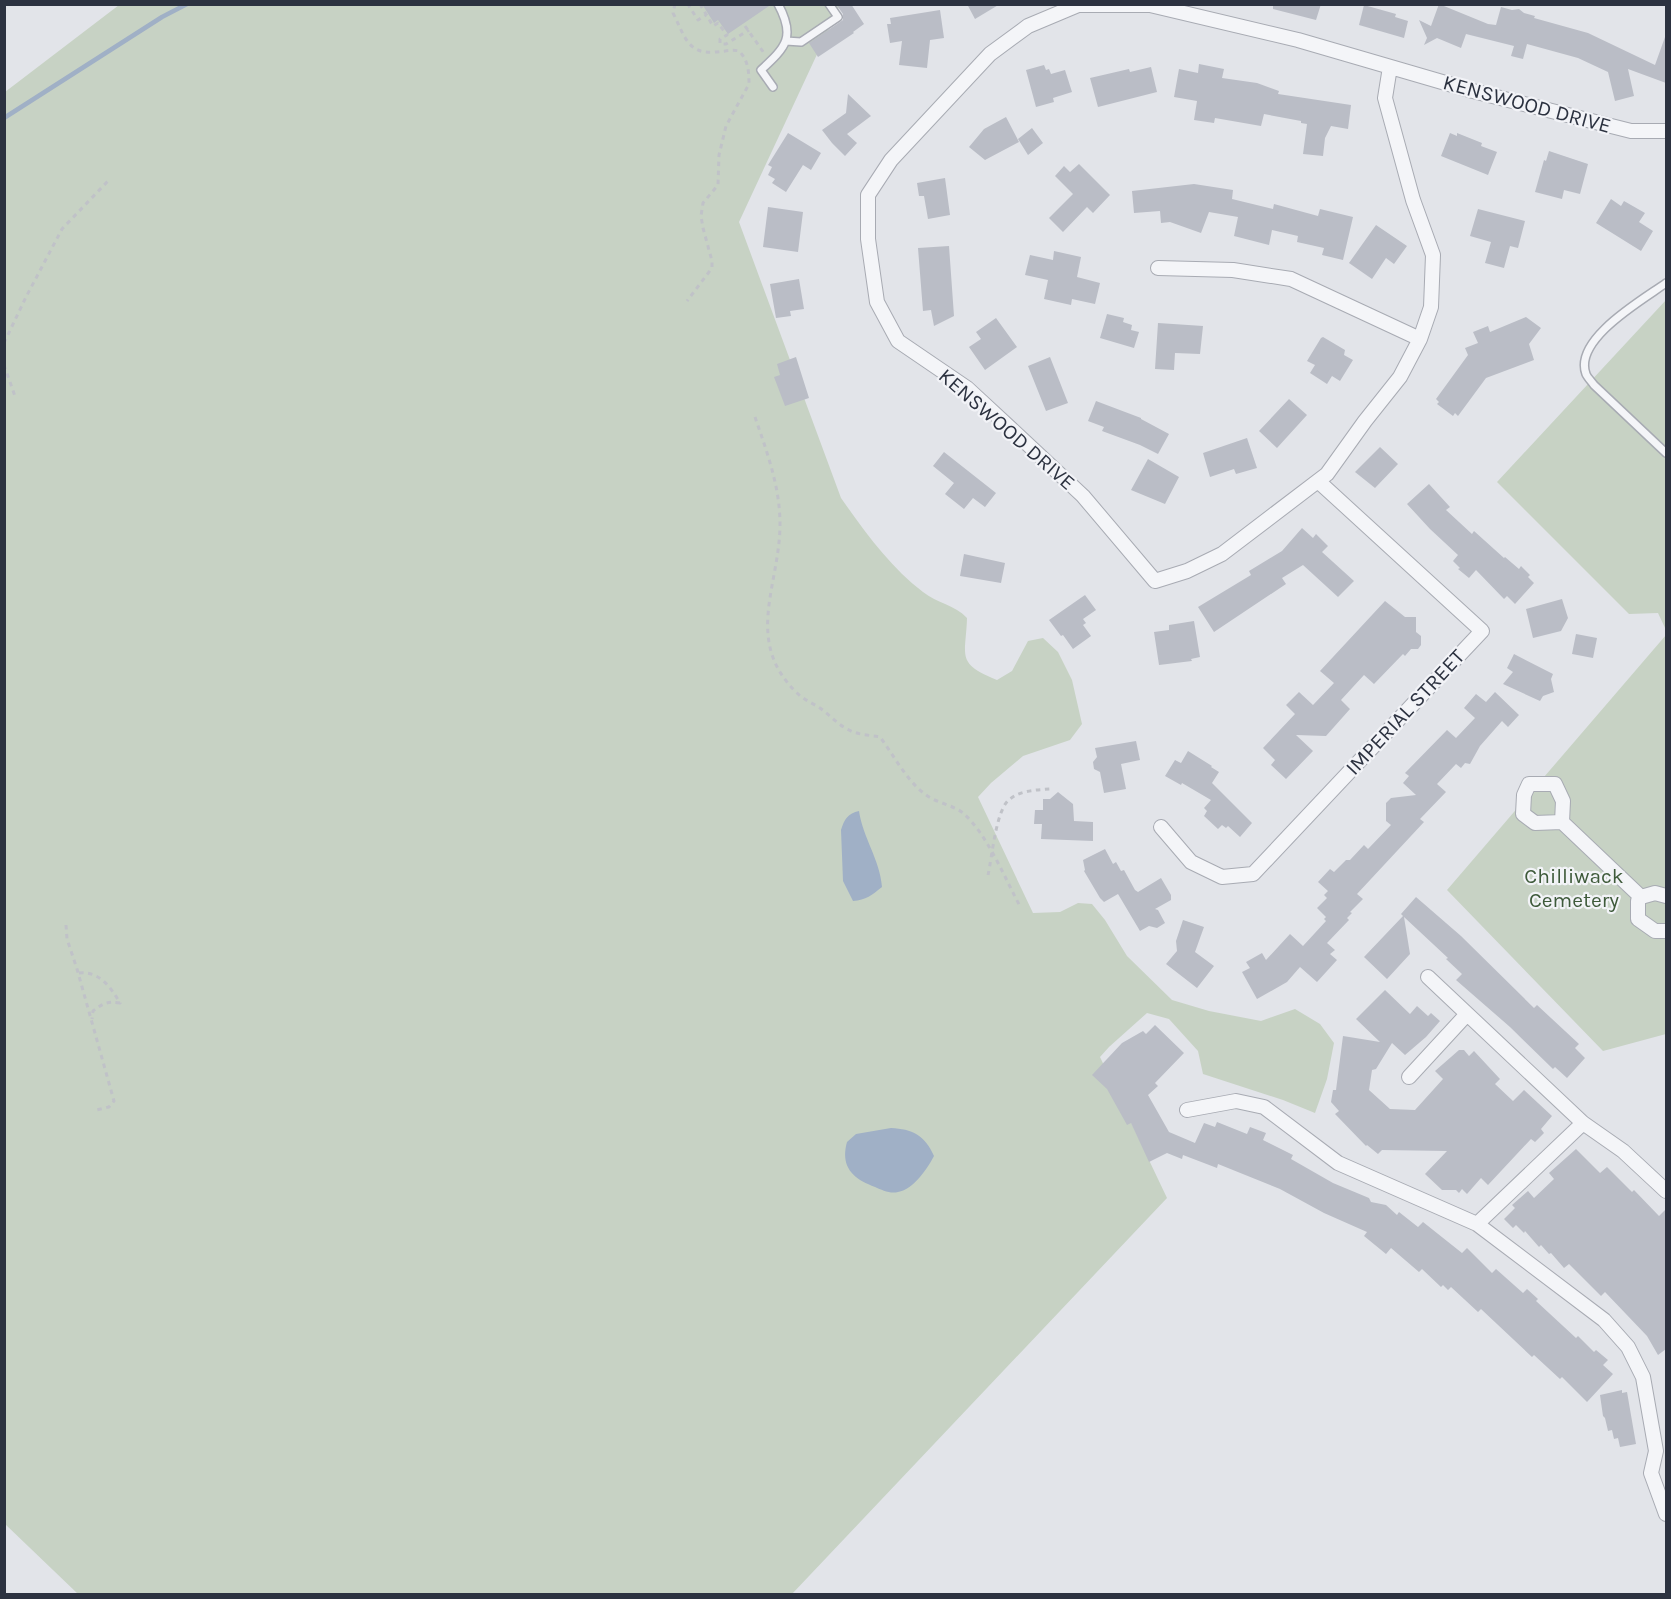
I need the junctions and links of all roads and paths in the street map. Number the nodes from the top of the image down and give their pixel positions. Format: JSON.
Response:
{"nodes":[{"id":1,"x":675,"y":4,"type":"edge"},
{"id":2,"x":691,"y":4,"type":"edge"},
{"id":3,"x":700,"y":4,"type":"edge"},
{"id":4,"x":778,"y":4,"type":"edge"},
{"id":5,"x":829,"y":4,"type":"edge"},
{"id":6,"x":706,"y":15,"type":"junction"},
{"id":7,"x":745,"y":26,"type":"dead end"},
{"id":8,"x":749,"y":30,"type":"junction"},
{"id":9,"x":786,"y":41,"type":"junction"},
{"id":10,"x":769,"y":62,"type":"junction"},
{"id":11,"x":1390,"y":67,"type":"junction"},
{"id":12,"x":773,"y":87,"type":"dead end"},
{"id":13,"x":1666,"y":130,"type":"edge"},
{"id":14,"x":108,"y":181,"type":"dead end"},
{"id":15,"x":1158,"y":268,"type":"dead end"},
{"id":16,"x":1666,"y":283,"type":"edge"},
{"id":17,"x":687,"y":301,"type":"dead end"},
{"id":18,"x":1420,"y":339,"type":"junction"},
{"id":19,"x":4,"y":343,"type":"edge"},
{"id":20,"x":4,"y":365,"type":"edge"},
{"id":21,"x":16,"y":399,"type":"dead end"},
{"id":22,"x":755,"y":417,"type":"dead end"},
{"id":23,"x":1666,"y":453,"type":"edge"},
{"id":24,"x":1318,"y":481,"type":"junction"},
{"id":25,"x":1050,"y":789,"type":"dead end"},
{"id":26,"x":1562,"y":822,"type":"dead end"},
{"id":27,"x":1161,"y":827,"type":"dead end"},
{"id":28,"x":988,"y":874,"type":"dead end"},
{"id":29,"x":1666,"y":896,"type":"edge"},
{"id":30,"x":1641,"y":897,"type":"junction"},
{"id":31,"x":1021,"y":908,"type":"dead end"},
{"id":32,"x":66,"y":925,"type":"dead end"},
{"id":33,"x":1666,"y":931,"type":"edge"},
{"id":34,"x":78,"y":973,"type":"junction"},
{"id":35,"x":1428,"y":977,"type":"dead end"},
{"id":36,"x":1467,"y":1014,"type":"junction"},
{"id":37,"x":92,"y":1021,"type":"junction"},
{"id":38,"x":1409,"y":1077,"type":"dead end"},
{"id":39,"x":96,"y":1110,"type":"dead end"},
{"id":40,"x":1187,"y":1110,"type":"dead end"},
{"id":41,"x":1583,"y":1123,"type":"junction"},
{"id":42,"x":1666,"y":1191,"type":"edge"},
{"id":43,"x":1477,"y":1224,"type":"junction"},
{"id":44,"x":1666,"y":1514,"type":"edge"}],
"edges":[{"from":1,"to":17,"type":"path"},
{"from":2,"to":6,"type":"path"},
{"from":3,"to":6,"type":"path"},
{"from":4,"to":9,"type":"lane"},
{"from":5,"to":9,"type":"lane"},
{"from":6,"to":8,"type":"path"},
{"from":7,"to":8,"type":"path"},
{"from":8,"to":10,"type":"path"},
{"from":9,"to":10,"type":"lane"},
{"from":10,"to":12,"type":"lane"},
{"from":11,"to":13,"type":"street","name":"KENSWOOD DRIVE"},
{"from":11,"to":18,"type":"street","name":"KENSWOOD DRIVE"},
{"from":11,"to":24,"type":"street","name":"KENSWOOD DRIVE"},
{"from":14,"to":19,"type":"path"},
{"from":15,"to":18,"type":"street"},
{"from":16,"to":23,"type":"lane"},
{"from":18,"to":24,"type":"street","name":"KENSWOOD DRIVE"},
{"from":20,"to":21,"type":"path"},
{"from":22,"to":31,"type":"path"},
{"from":24,"to":27,"type":"street","name":"IMPERIAL STREET"},
{"from":25,"to":28,"type":"path"},
{"from":26,"to":30,"type":"street"},
{"from":29,"to":30,"type":"street"},
{"from":30,"to":33,"type":"street"},
{"from":32,"to":34,"type":"path"},
{"from":34,"to":37,"type":"path"},
{"from":34,"to":37,"type":"path"},
{"from":35,"to":36,"type":"street"},
{"from":36,"to":38,"type":"street"},
{"from":36,"to":41,"type":"street"},
{"from":37,"to":39,"type":"path"},
{"from":40,"to":43,"type":"street"},
{"from":41,"to":42,"type":"street"},
{"from":41,"to":43,"type":"street"},
{"from":43,"to":44,"type":"street"}]}
